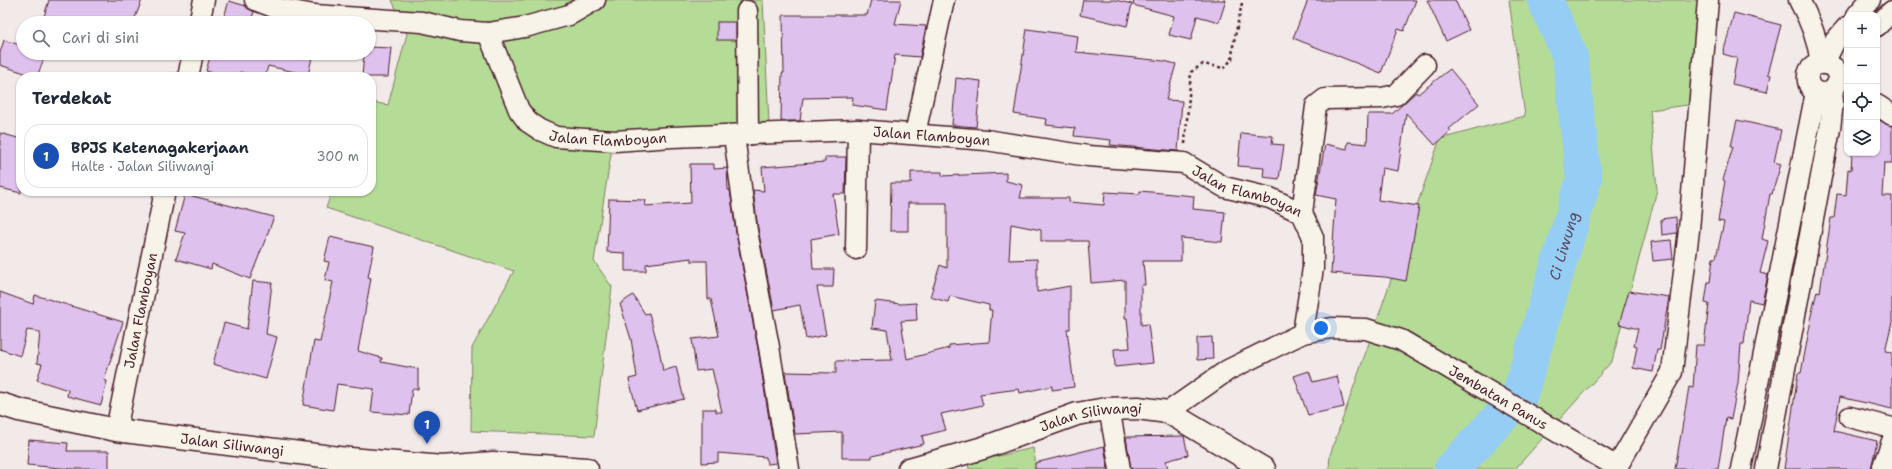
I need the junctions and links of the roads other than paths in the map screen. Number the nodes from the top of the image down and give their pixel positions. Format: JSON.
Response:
{"nodes":[{"id":1,"x":204,"y":0,"type":"edge"},
{"id":2,"x":255,"y":0,"type":"edge"},
{"id":3,"x":595,"y":0,"type":"edge"},
{"id":4,"x":944,"y":0,"type":"edge"},
{"id":5,"x":1708,"y":0,"type":"edge"},
{"id":6,"x":1799,"y":0,"type":"edge"},
{"id":7,"x":1870,"y":0,"type":"edge"},
{"id":8,"x":747,"y":11,"type":"dead end"},
{"id":9,"x":1892,"y":11,"type":"edge"},
{"id":10,"x":1860,"y":12,"type":"edge"},
{"id":11,"x":201,"y":16,"type":"edge"},
{"id":12,"x":329,"y":16,"type":"edge"},
{"id":13,"x":376,"y":19,"type":"edge"},
{"id":14,"x":1880,"y":23,"type":"edge"},
{"id":15,"x":1844,"y":30,"type":"edge"},
{"id":16,"x":488,"y":33,"type":"junction"},
{"id":17,"x":192,"y":60,"type":"edge"},
{"id":18,"x":1424,"y":65,"type":"dead end"},
{"id":19,"x":189,"y":72,"type":"edge"},
{"id":20,"x":1833,"y":75,"type":"edge"},
{"id":21,"x":1880,"y":107,"type":"edge"},
{"id":22,"x":1892,"y":115,"type":"edge"},
{"id":23,"x":858,"y":130,"type":"junction"},
{"id":24,"x":915,"y":134,"type":"junction"},
{"id":25,"x":741,"y":135,"type":"junction"},
{"id":26,"x":164,"y":196,"type":"edge"},
{"id":27,"x":1302,"y":213,"type":"junction"},
{"id":28,"x":856,"y":249,"type":"dead end"},
{"id":29,"x":1303,"y":333,"type":"junction"},
{"id":30,"x":0,"y":404,"type":"edge"},
{"id":31,"x":1106,"y":409,"type":"junction"},
{"id":32,"x":1168,"y":412,"type":"junction"},
{"id":33,"x":1850,"y":417,"type":"dead end"},
{"id":34,"x":1892,"y":428,"type":"edge"},
{"id":35,"x":116,"y":430,"type":"junction"},
{"id":36,"x":1892,"y":441,"type":"edge"},
{"id":37,"x":339,"y":463,"type":"edge"},
{"id":38,"x":398,"y":467,"type":"edge"},
{"id":39,"x":1618,"y":468,"type":"edge"},
{"id":40,"x":587,"y":469,"type":"edge"},
{"id":41,"x":788,"y":469,"type":"edge"},
{"id":42,"x":909,"y":469,"type":"edge"},
{"id":43,"x":1120,"y":469,"type":"edge"},
{"id":44,"x":1264,"y":469,"type":"edge"},
{"id":45,"x":1741,"y":469,"type":"edge"},
{"id":46,"x":1766,"y":469,"type":"edge"},
{"id":47,"x":1882,"y":469,"type":"edge"}],
"edges":[{"from":1,"to":11,"type":"street"},
{"from":2,"to":12,"type":"street"},
{"from":3,"to":16,"type":"street"},
{"from":4,"to":24,"type":"street"},
{"from":5,"to":39,"type":"street"},
{"from":6,"to":20,"type":"street"},
{"from":7,"to":10,"type":"street"},
{"from":8,"to":25,"type":"street"},
{"from":9,"to":14,"type":"street"},
{"from":13,"to":16,"type":"street"},
{"from":15,"to":20,"type":"street"},
{"from":16,"to":25,"type":"street","name":"Jalan Flamboyan"},
{"from":17,"to":19,"type":"street"},
{"from":18,"to":27,"type":"street"},
{"from":20,"to":45,"type":"street"},
{"from":20,"to":46,"type":"street"},
{"from":21,"to":22,"type":"street"},
{"from":23,"to":24,"type":"street","name":"Jalan Flamboyan"},
{"from":23,"to":25,"type":"street","name":"Jalan Flamboyan"},
{"from":23,"to":28,"type":"street"},
{"from":24,"to":27,"type":"street","name":"Jalan Flamboyan"},
{"from":25,"to":41,"type":"street"},
{"from":26,"to":35,"type":"street","name":"Jalan Flamboyan"},
{"from":27,"to":29,"type":"street","name":"Jalan Flamboyan"},
{"from":29,"to":32,"type":"street","name":"Jembatan Panus"},
{"from":29,"to":39,"type":"street","name":"Jembatan Panus"},
{"from":30,"to":35,"type":"main road","name":"Jalan Siliwangi"},
{"from":31,"to":32,"type":"main road","name":"Jalan Siliwangi"},
{"from":31,"to":42,"type":"main road","name":"Jalan Siliwangi"},
{"from":31,"to":43,"type":"street"},
{"from":32,"to":44,"type":"main road","name":"Jalan Siliwangi"},
{"from":33,"to":34,"type":"street"},
{"from":35,"to":37,"type":"main road","name":"Jalan Siliwangi"},
{"from":36,"to":47,"type":"street"},
{"from":37,"to":38,"type":"main road","name":"Jalan Siliwangi"},
{"from":38,"to":40,"type":"main road","name":"Jalan Siliwangi"}]}
